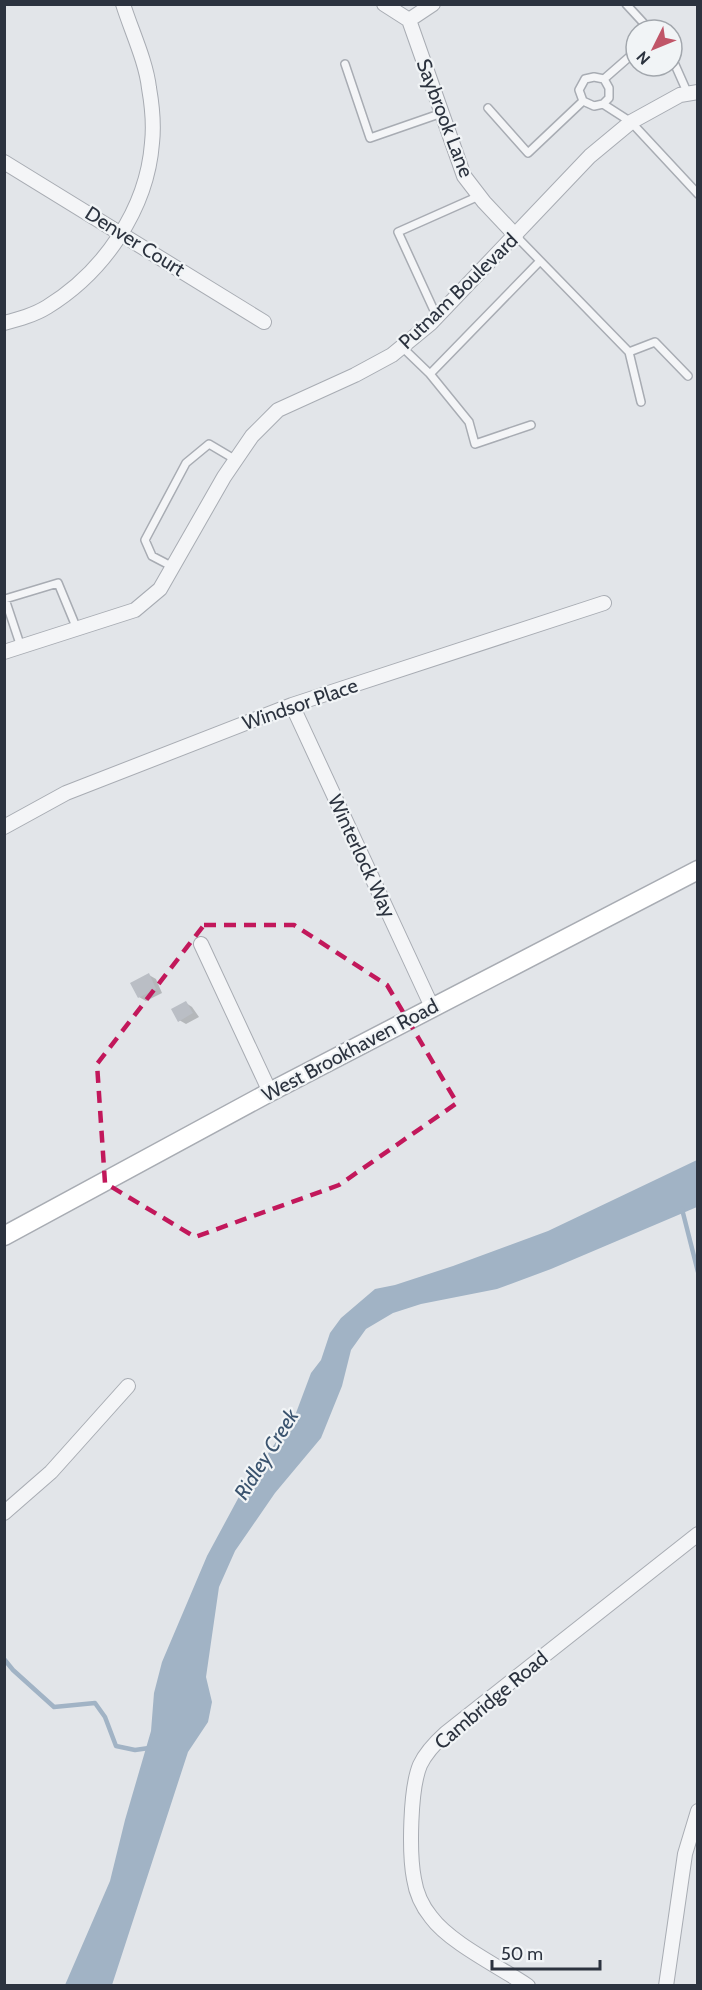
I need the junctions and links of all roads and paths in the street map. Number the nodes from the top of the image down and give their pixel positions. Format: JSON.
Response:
{"nodes":[{"id":1,"x":123,"y":4,"type":"edge"},
{"id":2,"x":384,"y":4,"type":"edge"},
{"id":3,"x":433,"y":4,"type":"edge"},
{"id":4,"x":626,"y":4,"type":"edge"},
{"id":5,"x":639,"y":18,"type":"edge"},
{"id":6,"x":409,"y":20,"type":"junction"},
{"id":7,"x":624,"y":62,"type":"edge"},
{"id":8,"x":345,"y":64,"type":"dead end"},
{"id":9,"x":684,"y":78,"type":"edge"},
{"id":10,"x":604,"y":79,"type":"junction"},
{"id":11,"x":693,"y":93,"type":"edge"},
{"id":12,"x":583,"y":101,"type":"junction"},
{"id":13,"x":603,"y":104,"type":"junction"},
{"id":14,"x":488,"y":108,"type":"dead end"},
{"id":15,"x":442,"y":113,"type":"junction"},
{"id":16,"x":631,"y":122,"type":"junction"},
{"id":17,"x":4,"y":162,"type":"edge"},
{"id":18,"x":698,"y":194,"type":"edge"},
{"id":19,"x":479,"y":196,"type":"junction"},
{"id":20,"x":122,"y":233,"type":"junction"},
{"id":21,"x":516,"y":236,"type":"junction"},
{"id":22,"x":540,"y":261,"type":"junction"},
{"id":23,"x":437,"y":317,"type":"junction"},
{"id":24,"x":264,"y":322,"type":"dead end"},
{"id":25,"x":4,"y":323,"type":"edge"},
{"id":26,"x":402,"y":346,"type":"junction"},
{"id":27,"x":629,"y":352,"type":"junction"},
{"id":28,"x":430,"y":374,"type":"junction"},
{"id":29,"x":688,"y":376,"type":"dead end"},
{"id":30,"x":641,"y":402,"type":"dead end"},
{"id":31,"x":531,"y":425,"type":"dead end"},
{"id":32,"x":236,"y":460,"type":"junction"},
{"id":33,"x":173,"y":567,"type":"junction"},
{"id":34,"x":5,"y":598,"type":"edge"},
{"id":35,"x":604,"y":603,"type":"dead end"},
{"id":36,"x":77,"y":629,"type":"junction"},
{"id":37,"x":21,"y":647,"type":"junction"},
{"id":38,"x":4,"y":652,"type":"edge"},
{"id":39,"x":292,"y":705,"type":"junction"},
{"id":40,"x":4,"y":827,"type":"edge"},
{"id":41,"x":698,"y":870,"type":"edge"},
{"id":42,"x":201,"y":944,"type":"dead end"},
{"id":43,"x":432,"y":1007,"type":"junction"},
{"id":44,"x":270,"y":1092,"type":"junction"},
{"id":45,"x":4,"y":1236,"type":"edge"},
{"id":46,"x":128,"y":1386,"type":"dead end"},
{"id":47,"x":4,"y":1513,"type":"edge"},
{"id":48,"x":698,"y":1534,"type":"edge"},
{"id":49,"x":698,"y":1811,"type":"edge"},
{"id":50,"x":528,"y":1986,"type":"edge"},
{"id":51,"x":666,"y":1986,"type":"edge"}],
"edges":[{"from":1,"to":20,"type":"street"},
{"from":2,"to":6,"type":"street"},
{"from":3,"to":6,"type":"street"},
{"from":4,"to":5,"type":"lane"},
{"from":6,"to":15,"type":"street","name":"Saybrook Lane"},
{"from":7,"to":10,"type":"lane"},
{"from":8,"to":15,"type":"lane"},
{"from":9,"to":11,"type":"lane"},
{"from":10,"to":12,"type":"lane"},
{"from":10,"to":13,"type":"lane"},
{"from":11,"to":16,"type":"street","name":"Putnam Boulevard"},
{"from":12,"to":13,"type":"lane"},
{"from":12,"to":14,"type":"lane"},
{"from":13,"to":16,"type":"lane"},
{"from":15,"to":19,"type":"street","name":"Saybrook Lane"},
{"from":16,"to":18,"type":"lane"},
{"from":16,"to":21,"type":"street","name":"Putnam Boulevard"},
{"from":17,"to":20,"type":"street","name":"Denver Court"},
{"from":19,"to":21,"type":"street","name":"Saybrook Lane"},
{"from":19,"to":23,"type":"lane"},
{"from":20,"to":24,"type":"street","name":"Denver Court"},
{"from":20,"to":25,"type":"street"},
{"from":21,"to":22,"type":"lane"},
{"from":21,"to":23,"type":"street","name":"Putnam Boulevard"},
{"from":22,"to":27,"type":"lane"},
{"from":22,"to":28,"type":"lane"},
{"from":23,"to":26,"type":"street","name":"Putnam Boulevard"},
{"from":26,"to":28,"type":"lane"},
{"from":26,"to":32,"type":"street","name":"Putnam Boulevard"},
{"from":27,"to":29,"type":"lane"},
{"from":27,"to":30,"type":"lane"},
{"from":28,"to":31,"type":"lane"},
{"from":32,"to":33,"type":"street","name":"Putnam Boulevard"},
{"from":32,"to":33,"type":"lane"},
{"from":33,"to":36,"type":"street","name":"Putnam Boulevard"},
{"from":34,"to":36,"type":"lane"},
{"from":34,"to":37,"type":"lane"},
{"from":35,"to":39,"type":"street","name":"Windsor Place"},
{"from":36,"to":37,"type":"street","name":"Putnam Boulevard"},
{"from":37,"to":38,"type":"street","name":"Putnam Boulevard"},
{"from":39,"to":40,"type":"street","name":"Windsor Place"},
{"from":39,"to":43,"type":"street","name":"Winterlock Way"},
{"from":41,"to":43,"type":"street","name":"West Brookhaven Road"},
{"from":42,"to":44,"type":"street"},
{"from":43,"to":44,"type":"street","name":"West Brookhaven Road"},
{"from":44,"to":45,"type":"street","name":"West Brookhaven Road"},
{"from":46,"to":47,"type":"street"},
{"from":48,"to":50,"type":"street","name":"Cambridge Road"},
{"from":49,"to":51,"type":"street"}]}
